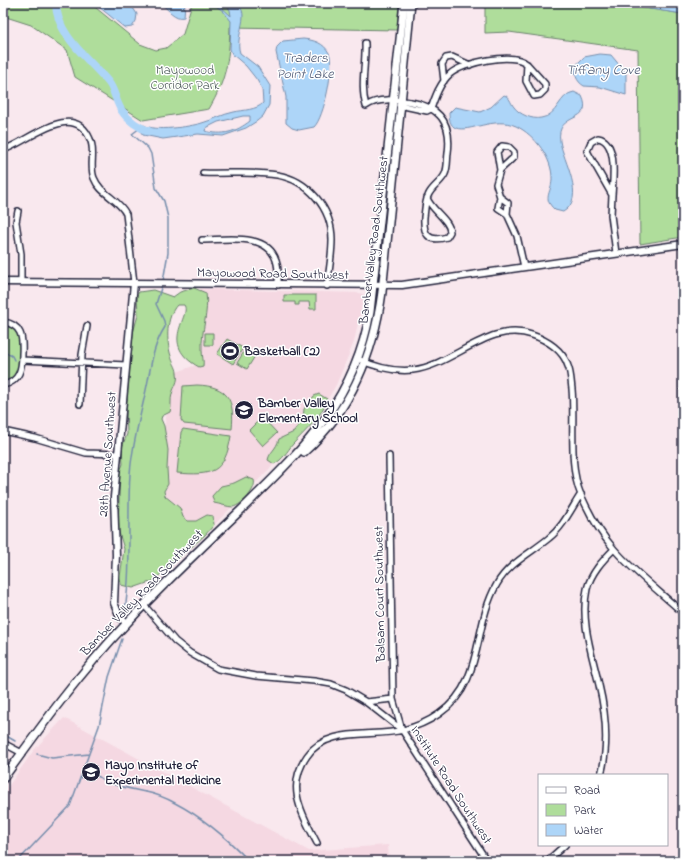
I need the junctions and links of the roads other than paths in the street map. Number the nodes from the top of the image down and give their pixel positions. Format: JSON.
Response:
{"nodes":[{"id":1,"x":404,"y":3,"type":"edge"},
{"id":2,"x":411,"y":3,"type":"edge"},
{"id":3,"x":365,"y":43,"type":"dead end"},
{"id":4,"x":527,"y":64,"type":"junction"},
{"id":5,"x":470,"y":65,"type":"junction"},
{"id":6,"x":444,"y":81,"type":"junction"},
{"id":7,"x":392,"y":101,"type":"junction"},
{"id":8,"x":401,"y":104,"type":"junction"},
{"id":9,"x":431,"y":109,"type":"junction"},
{"id":10,"x":3,"y":150,"type":"edge"},
{"id":11,"x":500,"y":170,"type":"junction"},
{"id":12,"x":203,"y":173,"type":"dead end"},
{"id":13,"x":612,"y":195,"type":"junction"},
{"id":14,"x":500,"y":197,"type":"junction"},
{"id":15,"x":427,"y":198,"type":"junction"},
{"id":16,"x":18,"y":211,"type":"dead end"},
{"id":17,"x":507,"y":214,"type":"junction"},
{"id":18,"x":202,"y":240,"type":"dead end"},
{"id":19,"x":683,"y":244,"type":"edge"},
{"id":20,"x":616,"y":253,"type":"junction"},
{"id":21,"x":524,"y":267,"type":"junction"},
{"id":22,"x":3,"y":282,"type":"edge"},
{"id":23,"x":21,"y":282,"type":"junction"},
{"id":24,"x":134,"y":283,"type":"junction"},
{"id":25,"x":278,"y":285,"type":"junction"},
{"id":26,"x":326,"y":286,"type":"junction"},
{"id":27,"x":373,"y":286,"type":"junction"},
{"id":28,"x":382,"y":286,"type":"junction"},
{"id":29,"x":3,"y":322,"type":"edge"},
{"id":30,"x":87,"y":326,"type":"dead end"},
{"id":31,"x":358,"y":359,"type":"junction"},
{"id":32,"x":22,"y":360,"type":"junction"},
{"id":33,"x":366,"y":362,"type":"junction"},
{"id":34,"x":683,"y":362,"type":"edge"},
{"id":35,"x":81,"y":363,"type":"junction"},
{"id":36,"x":126,"y":365,"type":"junction"},
{"id":37,"x":3,"y":385,"type":"edge"},
{"id":38,"x":80,"y":404,"type":"dead end"},
{"id":39,"x":683,"y":407,"type":"edge"},
{"id":40,"x":3,"y":431,"type":"edge"},
{"id":41,"x":118,"y":454,"type":"junction"},
{"id":42,"x":389,"y":456,"type":"dead end"},
{"id":43,"x":280,"y":471,"type":"junction"},
{"id":44,"x":580,"y":494,"type":"junction"},
{"id":45,"x":614,"y":549,"type":"junction"},
{"id":46,"x":144,"y":605,"type":"junction"},
{"id":47,"x":683,"y":613,"type":"edge"},
{"id":48,"x":126,"y":623,"type":"junction"},
{"id":49,"x":393,"y":699,"type":"junction"},
{"id":50,"x":366,"y":702,"type":"junction"},
{"id":51,"x":402,"y":730,"type":"junction"},
{"id":52,"x":3,"y":743,"type":"edge"},
{"id":53,"x":22,"y":753,"type":"junction"},
{"id":54,"x":601,"y":774,"type":"edge"},
{"id":55,"x":3,"y":779,"type":"edge"},
{"id":56,"x":317,"y":843,"type":"dead end"},
{"id":57,"x":564,"y":846,"type":"edge"},
{"id":58,"x":487,"y":861,"type":"edge"},
{"id":59,"x":547,"y":861,"type":"edge"}],
"edges":[{"from":1,"to":7,"type":"main road","name":"Bamber Valley Road Southwest"},
{"from":2,"to":8,"type":"main road","name":"Bamber Valley Road Southwest"},
{"from":3,"to":7,"type":"street"},
{"from":4,"to":4,"type":"street"},
{"from":4,"to":5,"type":"street"},
{"from":5,"to":6,"type":"street"},
{"from":5,"to":6,"type":"street"},
{"from":6,"to":9,"type":"street"},
{"from":7,"to":8,"type":"street"},
{"from":7,"to":27,"type":"main road","name":"Bamber Valley Road Southwest"},
{"from":8,"to":9,"type":"street"},
{"from":8,"to":28,"type":"main road","name":"Bamber Valley Road Southwest"},
{"from":9,"to":15,"type":"street"},
{"from":10,"to":24,"type":"street"},
{"from":11,"to":11,"type":"street"},
{"from":11,"to":14,"type":"street"},
{"from":12,"to":26,"type":"street"},
{"from":13,"to":13,"type":"street"},
{"from":13,"to":20,"type":"street"},
{"from":14,"to":17,"type":"street"},
{"from":14,"to":17,"type":"street"},
{"from":15,"to":15,"type":"street"},
{"from":16,"to":23,"type":"street"},
{"from":17,"to":21,"type":"street"},
{"from":18,"to":25,"type":"street"},
{"from":19,"to":20,"type":"street","name":"Mayowood Road Southwest"},
{"from":20,"to":21,"type":"street","name":"Mayowood Road Southwest"},
{"from":21,"to":28,"type":"street","name":"Mayowood Road Southwest"},
{"from":22,"to":23,"type":"street","name":"Mayowood Road Southwest"},
{"from":23,"to":24,"type":"street","name":"Mayowood Road Southwest"},
{"from":24,"to":25,"type":"street","name":"Mayowood Road Southwest"},
{"from":24,"to":36,"type":"street","name":"28th Avenue Southwest"},
{"from":25,"to":26,"type":"street","name":"Mayowood Road Southwest"},
{"from":26,"to":27,"type":"street","name":"Mayowood Road Southwest"},
{"from":27,"to":28,"type":"street","name":"Mayowood Road Southwest"},
{"from":27,"to":31,"type":"main road","name":"Bamber Valley Road Southwest"},
{"from":28,"to":33,"type":"main road","name":"Bamber Valley Road Southwest"},
{"from":29,"to":32,"type":"street"},
{"from":30,"to":35,"type":"street"},
{"from":31,"to":33,"type":"street"},
{"from":31,"to":43,"type":"main road","name":"Bamber Valley Road Southwest"},
{"from":32,"to":35,"type":"street"},
{"from":32,"to":37,"type":"street"},
{"from":33,"to":43,"type":"main road","name":"Bamber Valley Road Southwest"},
{"from":33,"to":44,"type":"street"},
{"from":34,"to":39,"type":"street"},
{"from":35,"to":36,"type":"street"},
{"from":35,"to":38,"type":"street"},
{"from":36,"to":41,"type":"street","name":"28th Avenue Southwest"},
{"from":40,"to":41,"type":"street"},
{"from":41,"to":48,"type":"street","name":"28th Avenue Southwest"},
{"from":42,"to":49,"type":"street","name":"Balsam Court Southwest"},
{"from":43,"to":46,"type":"main road","name":"Bamber Valley Road Southwest"},
{"from":44,"to":45,"type":"street"},
{"from":44,"to":51,"type":"street"},
{"from":45,"to":47,"type":"street"},
{"from":45,"to":54,"type":"street"},
{"from":46,"to":48,"type":"main road","name":"Bamber Valley Road Southwest"},
{"from":46,"to":50,"type":"street","name":"Institute Road Southwest"},
{"from":48,"to":53,"type":"main road","name":"Bamber Valley Road Southwest"},
{"from":49,"to":50,"type":"street"},
{"from":49,"to":51,"type":"street","name":"Balsam Court Southwest"},
{"from":50,"to":51,"type":"street","name":"Institute Road Southwest"},
{"from":51,"to":56,"type":"street"},
{"from":51,"to":58,"type":"street","name":"Institute Road Southwest"},
{"from":52,"to":53,"type":"street"},
{"from":53,"to":55,"type":"main road","name":"Bamber Valley Road Southwest"},
{"from":57,"to":59,"type":"street"}]}
